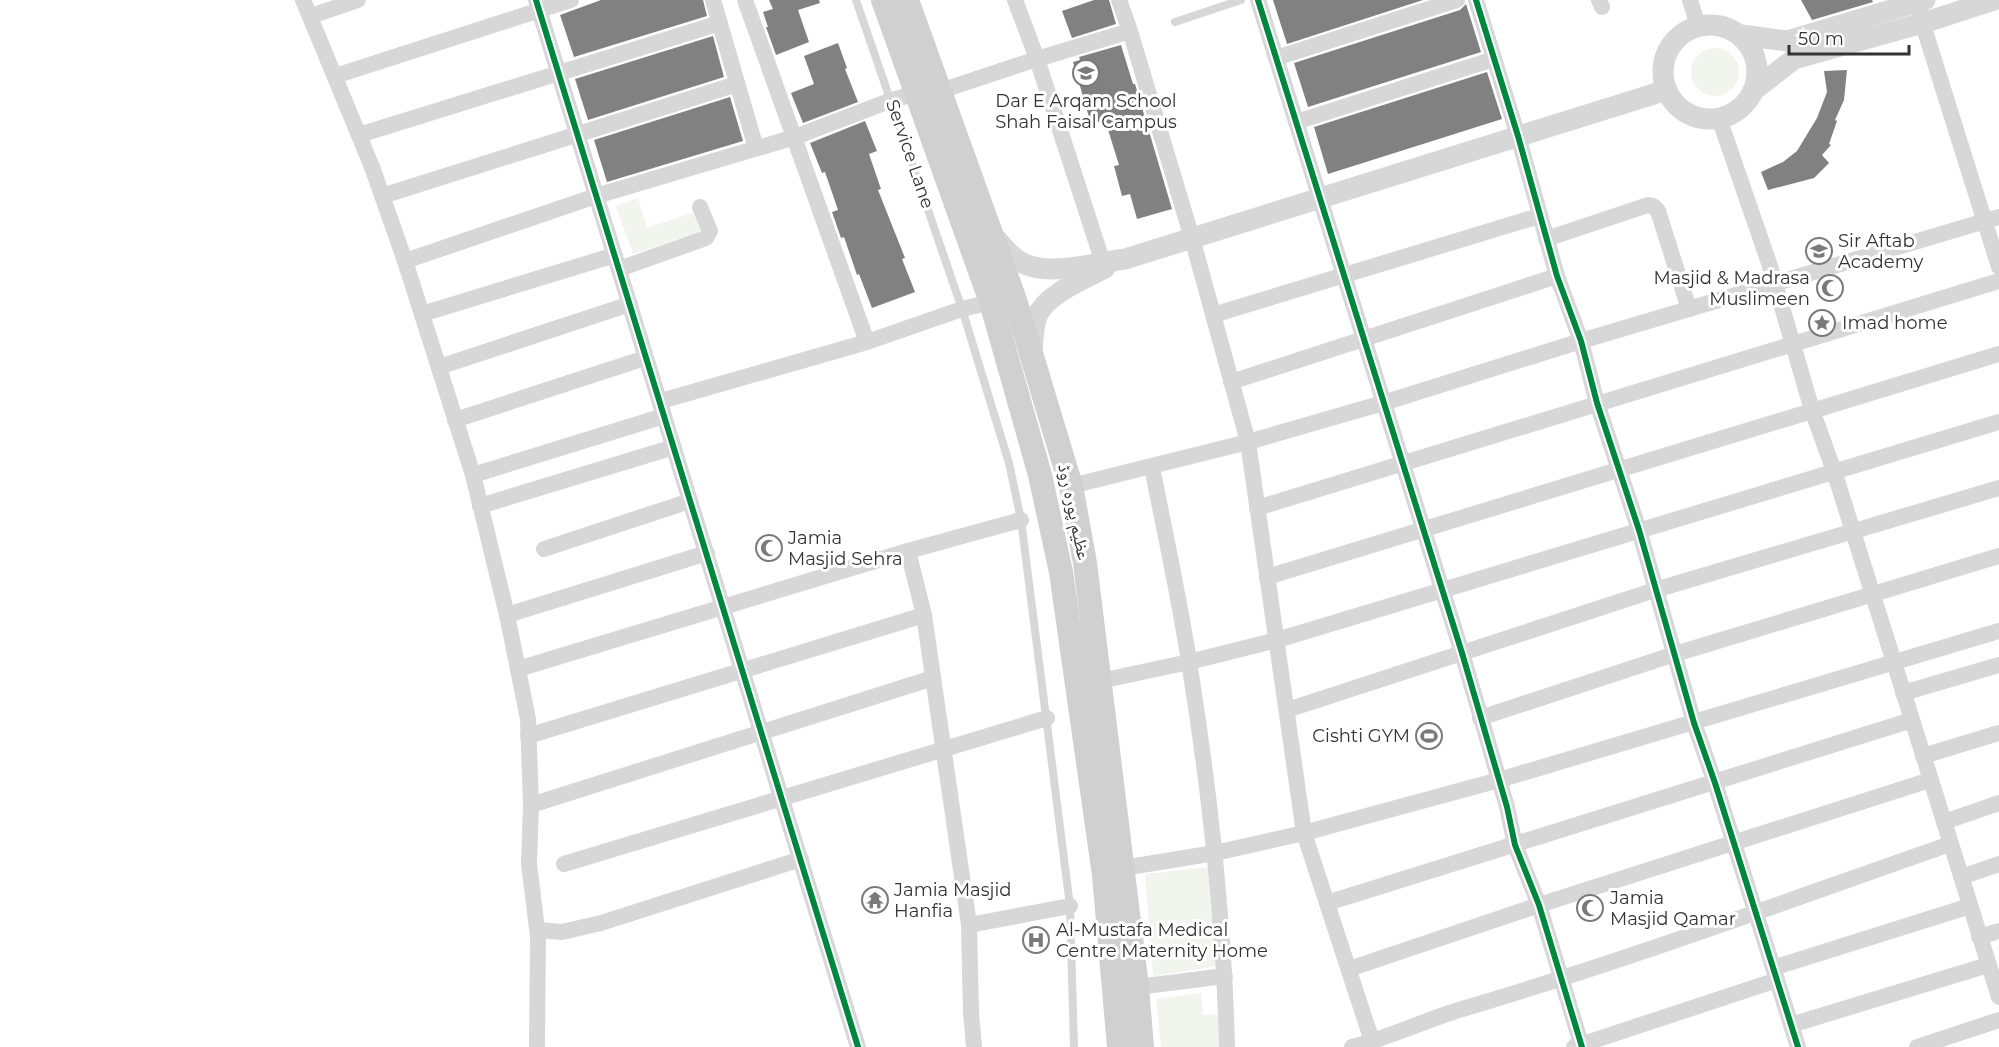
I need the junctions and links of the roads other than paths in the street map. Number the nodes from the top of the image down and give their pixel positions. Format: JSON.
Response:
{"nodes":[{"id":1,"x":303,"y":0,"type":"edge"},
{"id":2,"x":358,"y":0,"type":"edge"},
{"id":3,"x":571,"y":0,"type":"edge"},
{"id":4,"x":713,"y":0,"type":"edge"},
{"id":5,"x":745,"y":0,"type":"edge"},
{"id":6,"x":856,"y":0,"type":"edge"},
{"id":7,"x":883,"y":0,"type":"edge"},
{"id":8,"x":907,"y":0,"type":"edge"},
{"id":9,"x":1015,"y":0,"type":"edge"},
{"id":10,"x":1119,"y":0,"type":"edge"},
{"id":11,"x":1241,"y":0,"type":"edge"},
{"id":12,"x":1258,"y":0,"type":"edge"},
{"id":13,"x":1457,"y":0,"type":"edge"},
{"id":14,"x":1476,"y":0,"type":"edge"},
{"id":15,"x":1690,"y":0,"type":"edge"},
{"id":16,"x":1994,"y":0,"type":"edge"},
{"id":17,"x":1919,"y":1,"type":"edge"},
{"id":18,"x":538,"y":5,"type":"edge"},
{"id":19,"x":311,"y":16,"type":"junction"},
{"id":20,"x":1174,"y":22,"type":"dead end"},
{"id":21,"x":720,"y":23,"type":"junction"},
{"id":22,"x":1923,"y":23,"type":"junction"},
{"id":23,"x":1698,"y":26,"type":"junction"},
{"id":24,"x":1130,"y":31,"type":"junction"},
{"id":25,"x":1741,"y":35,"type":"junction"},
{"id":26,"x":1276,"y":58,"type":"junction"},
{"id":27,"x":1494,"y":58,"type":"junction"},
{"id":28,"x":1037,"y":59,"type":"junction"},
{"id":29,"x":558,"y":73,"type":"junction"},
{"id":30,"x":335,"y":76,"type":"junction"},
{"id":31,"x":925,"y":81,"type":"junction"},
{"id":32,"x":736,"y":84,"type":"junction"},
{"id":33,"x":1667,"y":90,"type":"junction"},
{"id":34,"x":1754,"y":91,"type":"junction"},
{"id":35,"x":892,"y":100,"type":"junction"},
{"id":36,"x":1719,"y":118,"type":"junction"},
{"id":37,"x":1296,"y":122,"type":"junction"},
{"id":38,"x":359,"y":135,"type":"junction"},
{"id":39,"x":1518,"y":135,"type":"junction"},
{"id":40,"x":578,"y":136,"type":"junction"},
{"id":41,"x":795,"y":137,"type":"junction"},
{"id":42,"x":756,"y":148,"type":"junction"},
{"id":43,"x":382,"y":196,"type":"junction"},
{"id":44,"x":596,"y":196,"type":"junction"},
{"id":45,"x":1320,"y":198,"type":"junction"},
{"id":46,"x":700,"y":207,"type":"dead end"},
{"id":47,"x":1539,"y":216,"type":"junction"},
{"id":48,"x":1992,"y":219,"type":"edge"},
{"id":49,"x":992,"y":234,"type":"junction"},
{"id":50,"x":1192,"y":238,"type":"junction"},
{"id":51,"x":1546,"y":239,"type":"junction"},
{"id":52,"x":405,"y":261,"type":"junction"},
{"id":53,"x":617,"y":262,"type":"junction"},
{"id":54,"x":1104,"y":265,"type":"junction"},
{"id":55,"x":1999,"y":267,"type":"edge"},
{"id":56,"x":1344,"y":274,"type":"junction"},
{"id":57,"x":1557,"y":276,"type":"junction"},
{"id":58,"x":1999,"y":281,"type":"edge"},
{"id":59,"x":1775,"y":283,"type":"junction"},
{"id":60,"x":991,"y":302,"type":"junction"},
{"id":61,"x":630,"y":304,"type":"junction"},
{"id":62,"x":962,"y":309,"type":"junction"},
{"id":63,"x":1689,"y":309,"type":"junction"},
{"id":64,"x":422,"y":314,"type":"junction"},
{"id":65,"x":1213,"y":315,"type":"junction"},
{"id":66,"x":1364,"y":339,"type":"junction"},
{"id":67,"x":867,"y":342,"type":"junction"},
{"id":68,"x":1581,"y":342,"type":"junction"},
{"id":69,"x":1794,"y":344,"type":"junction"},
{"id":70,"x":1999,"y":354,"type":"edge"},
{"id":71,"x":1032,"y":356,"type":"junction"},
{"id":72,"x":645,"y":358,"type":"junction"},
{"id":73,"x":439,"y":367,"type":"junction"},
{"id":74,"x":1231,"y":382,"type":"junction"},
{"id":75,"x":1383,"y":403,"type":"junction"},
{"id":76,"x":1597,"y":403,"type":"junction"},
{"id":77,"x":662,"y":409,"type":"junction"},
{"id":78,"x":1812,"y":410,"type":"junction"},
{"id":79,"x":455,"y":420,"type":"junction"},
{"id":80,"x":1999,"y":422,"type":"edge"},
{"id":81,"x":1248,"y":442,"type":"junction"},
{"id":82,"x":674,"y":447,"type":"junction"},
{"id":83,"x":1402,"y":464,"type":"junction"},
{"id":84,"x":1152,"y":467,"type":"junction"},
{"id":85,"x":1618,"y":471,"type":"junction"},
{"id":86,"x":1834,"y":471,"type":"junction"},
{"id":87,"x":473,"y":475,"type":"junction"},
{"id":88,"x":1071,"y":486,"type":"junction"},
{"id":89,"x":1999,"y":488,"type":"edge"},
{"id":90,"x":690,"y":501,"type":"junction"},
{"id":91,"x":480,"y":506,"type":"junction"},
{"id":92,"x":1257,"y":508,"type":"junction"},
{"id":93,"x":1021,"y":520,"type":"junction"},
{"id":94,"x":1422,"y":530,"type":"junction"},
{"id":95,"x":1639,"y":530,"type":"junction"},
{"id":96,"x":1853,"y":531,"type":"junction"},
{"id":97,"x":544,"y":549,"type":"dead end"},
{"id":98,"x":908,"y":551,"type":"junction"},
{"id":99,"x":707,"y":553,"type":"junction"},
{"id":100,"x":1999,"y":556,"type":"edge"},
{"id":101,"x":1268,"y":577,"type":"junction"},
{"id":102,"x":1441,"y":590,"type":"junction"},
{"id":103,"x":1655,"y":590,"type":"junction"},
{"id":104,"x":1872,"y":595,"type":"junction"},
{"id":105,"x":723,"y":608,"type":"junction"},
{"id":106,"x":507,"y":615,"type":"junction"},
{"id":107,"x":924,"y":615,"type":"junction"},
{"id":108,"x":1999,"y":631,"type":"edge"},
{"id":109,"x":1276,"y":640,"type":"junction"},
{"id":110,"x":1462,"y":653,"type":"junction"},
{"id":111,"x":1675,"y":654,"type":"junction"},
{"id":112,"x":1189,"y":662,"type":"junction"},
{"id":113,"x":1893,"y":662,"type":"junction"},
{"id":114,"x":1999,"y":665,"type":"edge"},
{"id":115,"x":518,"y":669,"type":"junction"},
{"id":116,"x":741,"y":670,"type":"junction"},
{"id":117,"x":933,"y":678,"type":"junction"},
{"id":118,"x":1100,"y":681,"type":"junction"},
{"id":119,"x":1904,"y":693,"type":"junction"},
{"id":120,"x":1287,"y":710,"type":"junction"},
{"id":121,"x":1047,"y":718,"type":"junction"},
{"id":122,"x":1480,"y":718,"type":"junction"},
{"id":123,"x":1912,"y":720,"type":"junction"},
{"id":124,"x":1694,"y":723,"type":"junction"},
{"id":125,"x":762,"y":732,"type":"junction"},
{"id":126,"x":1999,"y":733,"type":"edge"},
{"id":127,"x":528,"y":736,"type":"junction"},
{"id":128,"x":943,"y":750,"type":"junction"},
{"id":129,"x":1923,"y":756,"type":"junction"},
{"id":130,"x":1499,"y":780,"type":"junction"},
{"id":131,"x":1930,"y":780,"type":"junction"},
{"id":132,"x":1715,"y":783,"type":"junction"},
{"id":133,"x":781,"y":797,"type":"junction"},
{"id":134,"x":1999,"y":803,"type":"edge"},
{"id":135,"x":531,"y":805,"type":"junction"},
{"id":136,"x":1944,"y":822,"type":"junction"},
{"id":137,"x":1304,"y":833,"type":"junction"},
{"id":138,"x":1734,"y":842,"type":"junction"},
{"id":139,"x":1950,"y":844,"type":"junction"},
{"id":140,"x":1515,"y":845,"type":"junction"},
{"id":141,"x":1215,"y":853,"type":"junction"},
{"id":142,"x":801,"y":858,"type":"junction"},
{"id":143,"x":564,"y":864,"type":"dead end"},
{"id":144,"x":1999,"y":864,"type":"edge"},
{"id":145,"x":1123,"y":868,"type":"junction"},
{"id":146,"x":1961,"y":877,"type":"junction"},
{"id":147,"x":1328,"y":903,"type":"junction"},
{"id":148,"x":1539,"y":905,"type":"junction"},
{"id":149,"x":1070,"y":906,"type":"junction"},
{"id":150,"x":1970,"y":906,"type":"junction"},
{"id":151,"x":1755,"y":912,"type":"junction"},
{"id":152,"x":969,"y":925,"type":"junction"},
{"id":153,"x":538,"y":930,"type":"junction"},
{"id":154,"x":1999,"y":931,"type":"edge"},
{"id":155,"x":1979,"y":937,"type":"junction"},
{"id":156,"x":1988,"y":965,"type":"junction"},
{"id":157,"x":1349,"y":969,"type":"junction"},
{"id":158,"x":1775,"y":974,"type":"junction"},
{"id":159,"x":1225,"y":976,"type":"junction"},
{"id":160,"x":1562,"y":980,"type":"junction"},
{"id":161,"x":1137,"y":987,"type":"junction"},
{"id":162,"x":1999,"y":997,"type":"edge"},
{"id":163,"x":1999,"y":1020,"type":"edge"},
{"id":164,"x":1791,"y":1025,"type":"junction"},
{"id":165,"x":1364,"y":1045,"type":"edge"},
{"id":166,"x":1579,"y":1046,"type":"edge"},
{"id":167,"x":537,"y":1047,"type":"edge"},
{"id":168,"x":858,"y":1047,"type":"edge"},
{"id":169,"x":974,"y":1047,"type":"edge"},
{"id":170,"x":1074,"y":1047,"type":"edge"},
{"id":171,"x":1119,"y":1047,"type":"edge"},
{"id":172,"x":1142,"y":1047,"type":"edge"},
{"id":173,"x":1227,"y":1047,"type":"edge"},
{"id":174,"x":1798,"y":1047,"type":"edge"},
{"id":175,"x":1917,"y":1047,"type":"edge"}],
"edges":[{"from":1,"to":19,"type":"street"},
{"from":2,"to":19,"type":"street"},
{"from":3,"to":18,"type":"street"},
{"from":4,"to":21,"type":"street"},
{"from":5,"to":41,"type":"street"},
{"from":6,"to":35,"type":"lane","name":"Service Lane"},
{"from":7,"to":31,"type":"main road","name":"عظیم پورہ روڈ"},
{"from":8,"to":31,"type":"main road","name":"عظیم پورہ روڈ"},
{"from":9,"to":28,"type":"street"},
{"from":10,"to":24,"type":"street"},
{"from":11,"to":20,"type":"lane"},
{"from":12,"to":26,"type":"street"},
{"from":13,"to":26,"type":"street"},
{"from":14,"to":27,"type":"street"},
{"from":15,"to":23,"type":"street"},
{"from":16,"to":22,"type":"street"},
{"from":17,"to":22,"type":"street"},
{"from":17,"to":25,"type":"street"},
{"from":18,"to":29,"type":"street"},
{"from":18,"to":30,"type":"street"},
{"from":19,"to":30,"type":"street"},
{"from":21,"to":29,"type":"street"},
{"from":21,"to":32,"type":"street"},
{"from":22,"to":34,"type":"street"},
{"from":22,"to":48,"type":"street"},
{"from":23,"to":25,"type":"street"},
{"from":23,"to":33,"type":"street"},
{"from":24,"to":28,"type":"street"},
{"from":24,"to":50,"type":"street"},
{"from":25,"to":34,"type":"street"},
{"from":26,"to":37,"type":"street"},
{"from":27,"to":37,"type":"street"},
{"from":27,"to":39,"type":"street"},
{"from":28,"to":31,"type":"street"},
{"from":28,"to":54,"type":"street"},
{"from":29,"to":38,"type":"street"},
{"from":29,"to":40,"type":"street"},
{"from":30,"to":38,"type":"street"},
{"from":31,"to":35,"type":"street"},
{"from":31,"to":49,"type":"main road","name":"عظیم پورہ روڈ"},
{"from":31,"to":60,"type":"main road","name":"عظیم پورہ روڈ"},
{"from":32,"to":40,"type":"street"},
{"from":32,"to":42,"type":"street"},
{"from":33,"to":36,"type":"street"},
{"from":33,"to":39,"type":"street"},
{"from":34,"to":36,"type":"street"},
{"from":35,"to":41,"type":"street"},
{"from":35,"to":62,"type":"lane","name":"Service Lane"},
{"from":36,"to":59,"type":"street"},
{"from":37,"to":45,"type":"street"},
{"from":38,"to":43,"type":"street"},
{"from":39,"to":45,"type":"street"},
{"from":39,"to":47,"type":"street"},
{"from":40,"to":43,"type":"street"},
{"from":40,"to":44,"type":"street"},
{"from":41,"to":42,"type":"street"},
{"from":41,"to":67,"type":"street"},
{"from":42,"to":44,"type":"street"},
{"from":43,"to":52,"type":"street"},
{"from":44,"to":52,"type":"street"},
{"from":44,"to":53,"type":"street"},
{"from":45,"to":50,"type":"street"},
{"from":45,"to":56,"type":"street"},
{"from":46,"to":53,"type":"street"},
{"from":47,"to":51,"type":"street"},
{"from":47,"to":56,"type":"street"},
{"from":48,"to":55,"type":"street"},
{"from":48,"to":59,"type":"street"},
{"from":49,"to":54,"type":"street"},
{"from":49,"to":71,"type":"main road","name":"عظیم پورہ روڈ"},
{"from":50,"to":54,"type":"street"},
{"from":50,"to":65,"type":"street"},
{"from":51,"to":57,"type":"street"},
{"from":51,"to":63,"type":"street"},
{"from":52,"to":64,"type":"street"},
{"from":53,"to":61,"type":"street"},
{"from":53,"to":64,"type":"street"},
{"from":54,"to":71,"type":"street"},
{"from":56,"to":65,"type":"street"},
{"from":56,"to":66,"type":"street"},
{"from":57,"to":66,"type":"street"},
{"from":57,"to":68,"type":"street"},
{"from":58,"to":69,"type":"street"},
{"from":59,"to":63,"type":"street"},
{"from":59,"to":69,"type":"street"},
{"from":60,"to":62,"type":"street"},
{"from":60,"to":171,"type":"main road","name":"عظیم پورہ روڈ"},
{"from":61,"to":72,"type":"street"},
{"from":61,"to":73,"type":"street"},
{"from":62,"to":67,"type":"street"},
{"from":62,"to":93,"type":"lane","name":"Service Lane"},
{"from":63,"to":68,"type":"street"},
{"from":64,"to":73,"type":"street"},
{"from":65,"to":74,"type":"street"},
{"from":66,"to":74,"type":"street"},
{"from":66,"to":75,"type":"street"},
{"from":67,"to":77,"type":"street"},
{"from":68,"to":75,"type":"street"},
{"from":68,"to":76,"type":"street"},
{"from":69,"to":76,"type":"street"},
{"from":69,"to":78,"type":"street"},
{"from":70,"to":78,"type":"street"},
{"from":71,"to":88,"type":"main road","name":"عظیم پورہ روڈ"},
{"from":72,"to":77,"type":"street"},
{"from":72,"to":79,"type":"street"},
{"from":73,"to":79,"type":"street"},
{"from":74,"to":81,"type":"street"},
{"from":75,"to":81,"type":"street"},
{"from":75,"to":83,"type":"street"},
{"from":76,"to":83,"type":"street"},
{"from":76,"to":85,"type":"street"},
{"from":77,"to":82,"type":"street"},
{"from":77,"to":87,"type":"street"},
{"from":78,"to":85,"type":"street"},
{"from":78,"to":86,"type":"street"},
{"from":79,"to":87,"type":"street"},
{"from":80,"to":86,"type":"street"},
{"from":81,"to":84,"type":"street"},
{"from":81,"to":92,"type":"street"},
{"from":82,"to":90,"type":"street"},
{"from":82,"to":91,"type":"street"},
{"from":83,"to":92,"type":"street"},
{"from":83,"to":94,"type":"street"},
{"from":84,"to":88,"type":"street"},
{"from":84,"to":112,"type":"street"},
{"from":85,"to":94,"type":"street"},
{"from":85,"to":95,"type":"street"},
{"from":86,"to":95,"type":"street"},
{"from":86,"to":96,"type":"street"},
{"from":87,"to":91,"type":"street"},
{"from":88,"to":118,"type":"main road","name":"عظیم پورہ روڈ"},
{"from":89,"to":96,"type":"street"},
{"from":90,"to":97,"type":"street"},
{"from":90,"to":99,"type":"street"},
{"from":91,"to":106,"type":"street"},
{"from":92,"to":101,"type":"street"},
{"from":93,"to":98,"type":"street"},
{"from":93,"to":121,"type":"lane","name":"Service Lane"},
{"from":94,"to":101,"type":"street"},
{"from":94,"to":102,"type":"street"},
{"from":95,"to":102,"type":"street"},
{"from":95,"to":103,"type":"street"},
{"from":96,"to":103,"type":"street"},
{"from":96,"to":104,"type":"street"},
{"from":98,"to":105,"type":"street"},
{"from":98,"to":107,"type":"street"},
{"from":99,"to":105,"type":"street"},
{"from":99,"to":106,"type":"street"},
{"from":100,"to":104,"type":"street"},
{"from":101,"to":109,"type":"street"},
{"from":102,"to":109,"type":"street"},
{"from":102,"to":110,"type":"street"},
{"from":103,"to":110,"type":"street"},
{"from":103,"to":111,"type":"street"},
{"from":104,"to":111,"type":"street"},
{"from":104,"to":113,"type":"street"},
{"from":105,"to":115,"type":"street"},
{"from":105,"to":116,"type":"street"},
{"from":106,"to":115,"type":"street"},
{"from":107,"to":116,"type":"street"},
{"from":107,"to":117,"type":"street"},
{"from":108,"to":113,"type":"street"},
{"from":109,"to":112,"type":"street"},
{"from":109,"to":120,"type":"street"},
{"from":110,"to":120,"type":"street"},
{"from":110,"to":122,"type":"street"},
{"from":111,"to":122,"type":"street"},
{"from":111,"to":124,"type":"street"},
{"from":112,"to":118,"type":"street"},
{"from":112,"to":141,"type":"street"},
{"from":113,"to":119,"type":"street"},
{"from":113,"to":124,"type":"street"},
{"from":114,"to":119,"type":"street"},
{"from":115,"to":127,"type":"street"},
{"from":116,"to":125,"type":"street"},
{"from":116,"to":127,"type":"street"},
{"from":117,"to":125,"type":"street"},
{"from":117,"to":128,"type":"street"},
{"from":118,"to":145,"type":"main road","name":"عظیم پورہ روڈ"},
{"from":119,"to":123,"type":"street"},
{"from":120,"to":137,"type":"street"},
{"from":121,"to":128,"type":"street"},
{"from":121,"to":149,"type":"lane","name":"Service Lane"},
{"from":122,"to":130,"type":"street"},
{"from":123,"to":129,"type":"street"},
{"from":123,"to":132,"type":"street"},
{"from":124,"to":130,"type":"street"},
{"from":124,"to":132,"type":"street"},
{"from":125,"to":133,"type":"street"},
{"from":125,"to":135,"type":"street"},
{"from":126,"to":129,"type":"street"},
{"from":127,"to":135,"type":"street"},
{"from":128,"to":133,"type":"street"},
{"from":128,"to":152,"type":"street"},
{"from":129,"to":131,"type":"street"},
{"from":130,"to":137,"type":"street"},
{"from":130,"to":140,"type":"street"},
{"from":131,"to":136,"type":"street"},
{"from":131,"to":138,"type":"street"},
{"from":132,"to":138,"type":"street"},
{"from":132,"to":140,"type":"street"},
{"from":133,"to":142,"type":"street"},
{"from":133,"to":143,"type":"street"},
{"from":134,"to":136,"type":"street"},
{"from":135,"to":153,"type":"street"},
{"from":136,"to":139,"type":"street"},
{"from":137,"to":141,"type":"street"},
{"from":137,"to":147,"type":"street"},
{"from":138,"to":148,"type":"street"},
{"from":138,"to":151,"type":"street"},
{"from":139,"to":146,"type":"street"},
{"from":139,"to":151,"type":"street"},
{"from":140,"to":147,"type":"street"},
{"from":140,"to":148,"type":"street"},
{"from":141,"to":145,"type":"street"},
{"from":141,"to":159,"type":"street"},
{"from":142,"to":153,"type":"street"},
{"from":142,"to":168,"type":"street"},
{"from":144,"to":146,"type":"street"},
{"from":145,"to":161,"type":"main road","name":"عظیم پورہ روڈ"},
{"from":146,"to":150,"type":"street"},
{"from":147,"to":157,"type":"street"},
{"from":148,"to":157,"type":"street"},
{"from":148,"to":160,"type":"street"},
{"from":149,"to":152,"type":"street"},
{"from":149,"to":170,"type":"lane","name":"Service Lane"},
{"from":150,"to":155,"type":"street"},
{"from":150,"to":158,"type":"street"},
{"from":151,"to":158,"type":"street"},
{"from":151,"to":160,"type":"street"},
{"from":152,"to":169,"type":"street"},
{"from":153,"to":167,"type":"street"},
{"from":154,"to":155,"type":"street"},
{"from":155,"to":156,"type":"street"},
{"from":156,"to":162,"type":"street"},
{"from":156,"to":164,"type":"street"},
{"from":157,"to":165,"type":"street"},
{"from":158,"to":164,"type":"street"},
{"from":158,"to":166,"type":"street"},
{"from":159,"to":161,"type":"street"},
{"from":159,"to":173,"type":"street"},
{"from":160,"to":165,"type":"street"},
{"from":160,"to":166,"type":"street"},
{"from":161,"to":172,"type":"main road","name":"عظیم پورہ روڈ"},
{"from":163,"to":175,"type":"street"},
{"from":164,"to":174,"type":"street"}]}
